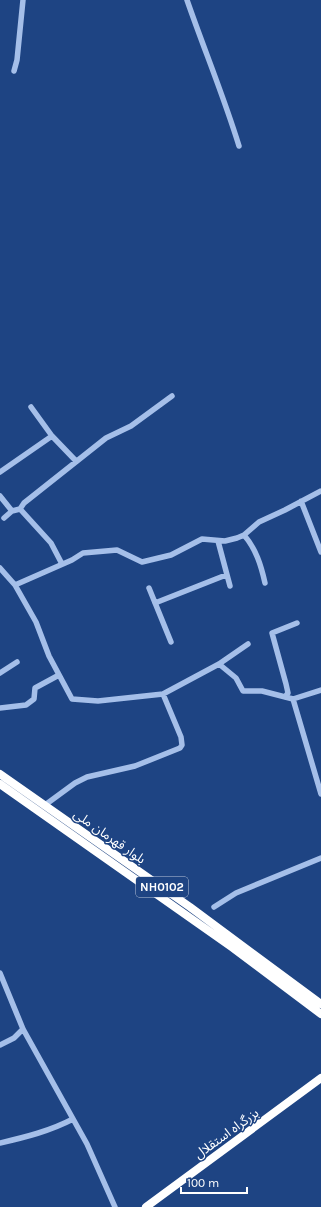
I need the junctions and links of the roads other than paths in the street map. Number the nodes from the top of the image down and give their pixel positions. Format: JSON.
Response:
{"nodes":[{"id":1,"x":23,"y":0,"type":"edge"},
{"id":2,"x":187,"y":0,"type":"edge"},
{"id":3,"x":14,"y":71,"type":"dead end"},
{"id":4,"x":239,"y":146,"type":"dead end"},
{"id":5,"x":172,"y":396,"type":"dead end"},
{"id":6,"x":31,"y":407,"type":"dead end"},
{"id":7,"x":52,"y":436,"type":"junction"},
{"id":8,"x":76,"y":461,"type":"junction"},
{"id":9,"x":0,"y":472,"type":"edge"},
{"id":10,"x":321,"y":490,"type":"edge"},
{"id":11,"x":0,"y":496,"type":"edge"},
{"id":12,"x":301,"y":501,"type":"junction"},
{"id":13,"x":20,"y":509,"type":"junction"},
{"id":14,"x":12,"y":511,"type":"junction"},
{"id":15,"x":4,"y":518,"type":"dead end"},
{"id":16,"x":244,"y":535,"type":"junction"},
{"id":17,"x":218,"y":541,"type":"junction"},
{"id":18,"x":321,"y":552,"type":"edge"},
{"id":19,"x":62,"y":564,"type":"junction"},
{"id":20,"x":0,"y":568,"type":"edge"},
{"id":21,"x":226,"y":575,"type":"junction"},
{"id":22,"x":15,"y":584,"type":"junction"},
{"id":23,"x":265,"y":584,"type":"dead end"},
{"id":24,"x":230,"y":586,"type":"dead end"},
{"id":25,"x":149,"y":588,"type":"dead end"},
{"id":26,"x":155,"y":603,"type":"junction"},
{"id":27,"x":297,"y":623,"type":"dead end"},
{"id":28,"x":171,"y":642,"type":"dead end"},
{"id":29,"x":248,"y":644,"type":"dead end"},
{"id":30,"x":16,"y":662,"type":"dead end"},
{"id":31,"x":219,"y":664,"type":"junction"},
{"id":32,"x":0,"y":673,"type":"edge"},
{"id":33,"x":59,"y":675,"type":"junction"},
{"id":34,"x":321,"y":690,"type":"edge"},
{"id":35,"x":162,"y":694,"type":"junction"},
{"id":36,"x":285,"y":697,"type":"junction"},
{"id":37,"x":293,"y":699,"type":"junction"},
{"id":38,"x":0,"y":708,"type":"edge"},
{"id":39,"x":0,"y":774,"type":"edge"},
{"id":40,"x":0,"y":784,"type":"edge"},
{"id":41,"x":321,"y":794,"type":"edge"},
{"id":42,"x":45,"y":805,"type":"junction"},
{"id":43,"x":321,"y":858,"type":"edge"},
{"id":44,"x":214,"y":907,"type":"dead end"},
{"id":45,"x":0,"y":973,"type":"edge"},
{"id":46,"x":321,"y":1004,"type":"edge"},
{"id":47,"x":321,"y":1014,"type":"edge"},
{"id":48,"x":23,"y":1028,"type":"junction"},
{"id":49,"x":0,"y":1045,"type":"edge"},
{"id":50,"x":321,"y":1078,"type":"edge"},
{"id":51,"x":74,"y":1120,"type":"junction"},
{"id":52,"x":0,"y":1143,"type":"edge"},
{"id":53,"x":116,"y":1207,"type":"edge"},
{"id":54,"x":146,"y":1207,"type":"edge"}],
"edges":[{"from":1,"to":3,"type":"street"},
{"from":2,"to":4,"type":"street"},
{"from":5,"to":8,"type":"street"},
{"from":6,"to":7,"type":"street"},
{"from":7,"to":8,"type":"street"},
{"from":7,"to":9,"type":"street"},
{"from":8,"to":13,"type":"street"},
{"from":10,"to":12,"type":"street"},
{"from":11,"to":14,"type":"street"},
{"from":12,"to":16,"type":"street"},
{"from":12,"to":18,"type":"street"},
{"from":13,"to":14,"type":"street"},
{"from":13,"to":19,"type":"street"},
{"from":14,"to":15,"type":"street"},
{"from":16,"to":17,"type":"street"},
{"from":16,"to":23,"type":"street"},
{"from":17,"to":19,"type":"street"},
{"from":17,"to":21,"type":"street"},
{"from":19,"to":22,"type":"street"},
{"from":20,"to":22,"type":"street"},
{"from":21,"to":24,"type":"street"},
{"from":21,"to":26,"type":"street"},
{"from":22,"to":33,"type":"street"},
{"from":25,"to":26,"type":"street"},
{"from":26,"to":28,"type":"street"},
{"from":27,"to":36,"type":"street"},
{"from":29,"to":31,"type":"street"},
{"from":30,"to":32,"type":"street"},
{"from":31,"to":35,"type":"street"},
{"from":31,"to":36,"type":"street"},
{"from":33,"to":35,"type":"street"},
{"from":33,"to":38,"type":"street"},
{"from":34,"to":37,"type":"street"},
{"from":35,"to":42,"type":"street"},
{"from":36,"to":37,"type":"street"},
{"from":37,"to":41,"type":"street"},
{"from":39,"to":42,"type":"highway","name":"بلوار قهرمان ملی","number":"NH0102"},
{"from":40,"to":47,"type":"highway","name":"بلوار قهرمان ملی","number":"NH0102"},
{"from":42,"to":46,"type":"highway","name":"بلوار قهرمان ملی","number":"NH0102"},
{"from":43,"to":44,"type":"street"},
{"from":45,"to":48,"type":"street"},
{"from":48,"to":49,"type":"street"},
{"from":48,"to":51,"type":"street"},
{"from":50,"to":54,"type":"highway","name":"بزرگراه استقلال"},
{"from":51,"to":52,"type":"street"},
{"from":51,"to":53,"type":"street"}]}
